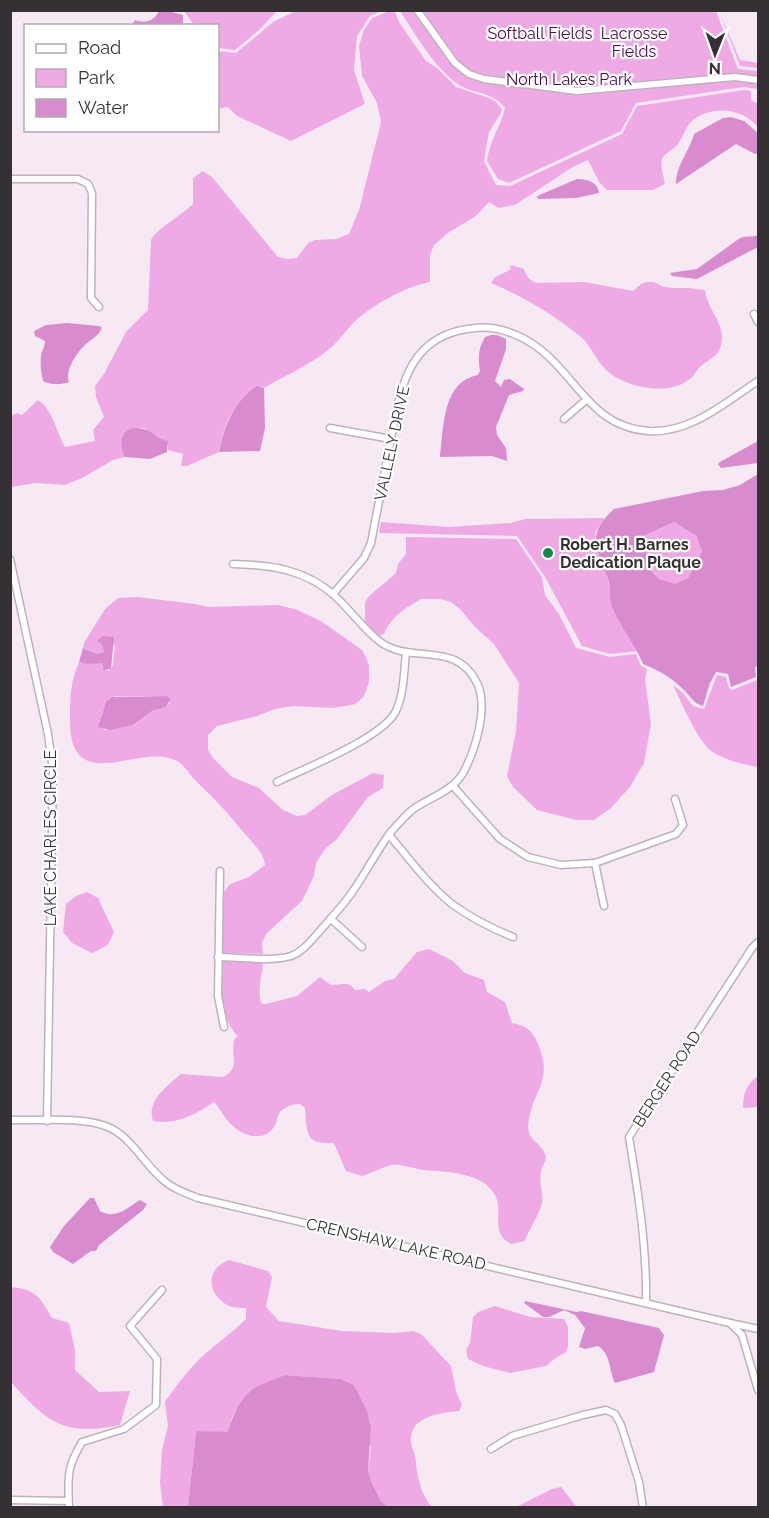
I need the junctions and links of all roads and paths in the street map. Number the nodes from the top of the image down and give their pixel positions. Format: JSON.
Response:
{"nodes":[{"id":1,"x":417,"y":10,"type":"edge"},
{"id":2,"x":759,"y":80,"type":"edge"},
{"id":3,"x":10,"y":179,"type":"edge"},
{"id":4,"x":99,"y":307,"type":"dead end"},
{"id":5,"x":754,"y":314,"type":"dead end"},
{"id":6,"x":759,"y":322,"type":"edge"},
{"id":7,"x":759,"y":381,"type":"edge"},
{"id":8,"x":586,"y":400,"type":"junction"},
{"id":9,"x":564,"y":419,"type":"dead end"},
{"id":10,"x":330,"y":428,"type":"dead end"},
{"id":11,"x":391,"y":439,"type":"junction"},
{"id":12,"x":10,"y":559,"type":"edge"},
{"id":13,"x":233,"y":564,"type":"dead end"},
{"id":14,"x":333,"y":594,"type":"junction"},
{"id":15,"x":406,"y":652,"type":"junction"},
{"id":16,"x":277,"y":782,"type":"dead end"},
{"id":17,"x":453,"y":786,"type":"junction"},
{"id":18,"x":675,"y":799,"type":"dead end"},
{"id":19,"x":389,"y":835,"type":"junction"},
{"id":20,"x":595,"y":863,"type":"junction"},
{"id":21,"x":220,"y":871,"type":"dead end"},
{"id":22,"x":603,"y":906,"type":"dead end"},
{"id":23,"x":331,"y":919,"type":"junction"},
{"id":24,"x":513,"y":937,"type":"dead end"},
{"id":25,"x":759,"y":942,"type":"edge"},
{"id":26,"x":362,"y":947,"type":"dead end"},
{"id":27,"x":218,"y":957,"type":"junction"},
{"id":28,"x":224,"y":1027,"type":"dead end"},
{"id":29,"x":10,"y":1120,"type":"edge"},
{"id":30,"x":47,"y":1121,"type":"junction"},
{"id":31,"x":162,"y":1290,"type":"dead end"},
{"id":32,"x":646,"y":1303,"type":"junction"},
{"id":33,"x":730,"y":1323,"type":"junction"},
{"id":34,"x":759,"y":1329,"type":"edge"},
{"id":35,"x":759,"y":1390,"type":"edge"},
{"id":36,"x":491,"y":1449,"type":"dead end"},
{"id":37,"x":10,"y":1500,"type":"edge"},
{"id":38,"x":68,"y":1504,"type":"edge"},
{"id":39,"x":643,"y":1508,"type":"edge"}],
"edges":[{"from":1,"to":2,"type":"street"},
{"from":3,"to":4,"type":"street"},
{"from":5,"to":6,"type":"street"},
{"from":7,"to":8,"type":"street","name":"VALLELY DRIVE"},
{"from":8,"to":9,"type":"street"},
{"from":8,"to":11,"type":"street","name":"VALLELY DRIVE"},
{"from":10,"to":11,"type":"street"},
{"from":11,"to":14,"type":"street","name":"VALLELY DRIVE"},
{"from":12,"to":30,"type":"street","name":"LAKE CHARLES CIRCLE"},
{"from":13,"to":14,"type":"street"},
{"from":14,"to":15,"type":"street"},
{"from":15,"to":16,"type":"street"},
{"from":15,"to":17,"type":"street"},
{"from":17,"to":19,"type":"street"},
{"from":17,"to":20,"type":"street"},
{"from":18,"to":20,"type":"street"},
{"from":19,"to":23,"type":"street"},
{"from":19,"to":24,"type":"street"},
{"from":20,"to":22,"type":"street"},
{"from":21,"to":27,"type":"street"},
{"from":23,"to":26,"type":"street"},
{"from":23,"to":27,"type":"street"},
{"from":25,"to":32,"type":"street","name":"BERGER ROAD"},
{"from":27,"to":28,"type":"street"},
{"from":29,"to":30,"type":"street","name":"CRENSHAW LAKE ROAD"},
{"from":30,"to":32,"type":"street","name":"CRENSHAW LAKE ROAD"},
{"from":31,"to":38,"type":"street"},
{"from":32,"to":33,"type":"street","name":"CRENSHAW LAKE ROAD"},
{"from":33,"to":34,"type":"street","name":"CRENSHAW LAKE ROAD"},
{"from":33,"to":35,"type":"street"},
{"from":36,"to":39,"type":"street"},
{"from":37,"to":38,"type":"street"}]}
